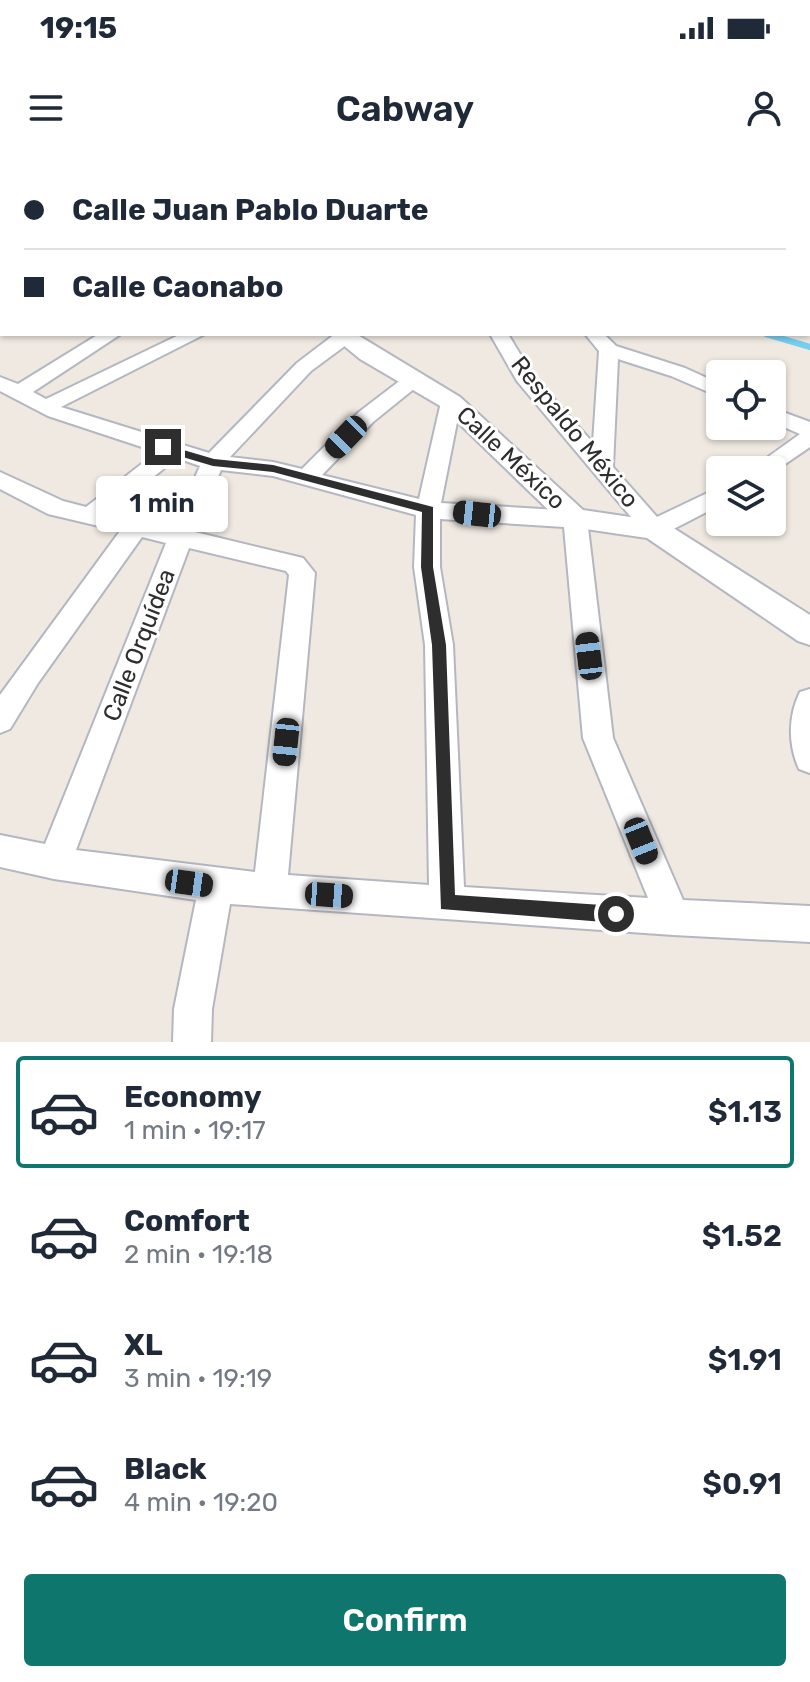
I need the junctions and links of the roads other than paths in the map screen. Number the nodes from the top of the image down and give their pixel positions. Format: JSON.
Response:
{"nodes":[{"id":1,"x":483,"y":160,"type":"edge"},
{"id":2,"x":491,"y":160,"type":"edge"},
{"id":3,"x":108,"y":336,"type":"edge"},
{"id":4,"x":192,"y":336,"type":"edge"},
{"id":5,"x":345,"y":336,"type":"edge"},
{"id":6,"x":347,"y":336,"type":"edge"},
{"id":7,"x":500,"y":336,"type":"edge"},
{"id":8,"x":596,"y":336,"type":"edge"},
{"id":9,"x":609,"y":350,"type":"junction"},
{"id":10,"x":413,"y":380,"type":"junction"},
{"id":11,"x":706,"y":385,"type":"edge"},
{"id":12,"x":9,"y":388,"type":"edge"},
{"id":13,"x":451,"y":402,"type":"junction"},
{"id":14,"x":45,"y":407,"type":"junction"},
{"id":15,"x":786,"y":420,"type":"edge"},
{"id":16,"x":810,"y":430,"type":"edge"},
{"id":17,"x":810,"y":437,"type":"edge"},
{"id":18,"x":173,"y":450,"type":"junction"},
{"id":19,"x":782,"y":456,"type":"edge"},
{"id":20,"x":213,"y":462,"type":"junction"},
{"id":21,"x":602,"y":471,"type":"junction"},
{"id":22,"x":306,"y":478,"type":"junction"},
{"id":23,"x":0,"y":480,"type":"edge"},
{"id":24,"x":706,"y":502,"type":"edge"},
{"id":25,"x":428,"y":510,"type":"junction"},
{"id":26,"x":89,"y":517,"type":"junction"},
{"id":27,"x":575,"y":519,"type":"junction"},
{"id":28,"x":135,"y":529,"type":"junction"},
{"id":29,"x":654,"y":529,"type":"junction"},
{"id":30,"x":181,"y":536,"type":"junction"},
{"id":31,"x":810,"y":632,"type":"edge"},
{"id":32,"x":810,"y":701,"type":"edge"},
{"id":33,"x":0,"y":720,"type":"edge"},
{"id":34,"x":810,"y":759,"type":"edge"},
{"id":35,"x":0,"y":851,"type":"edge"},
{"id":36,"x":54,"y":863,"type":"junction"},
{"id":37,"x":216,"y":887,"type":"junction"},
{"id":38,"x":270,"y":891,"type":"junction"},
{"id":39,"x":447,"y":903,"type":"junction"},
{"id":40,"x":673,"y":918,"type":"junction"},
{"id":41,"x":810,"y":924,"type":"edge"},
{"id":42,"x":192,"y":1042,"type":"edge"}],
"edges":[{"from":1,"to":2,"type":"lane"},
{"from":3,"to":12,"type":"street"},
{"from":4,"to":14,"type":"street"},
{"from":5,"to":20,"type":"street","name":"Calle Orquídea"},
{"from":6,"to":10,"type":"street","name":"Calle México"},
{"from":7,"to":21,"type":"street","name":"Respaldo México"},
{"from":8,"to":9,"type":"street"},
{"from":9,"to":11,"type":"street"},
{"from":9,"to":21,"type":"street"},
{"from":10,"to":13,"type":"street","name":"Calle México"},
{"from":10,"to":22,"type":"street"},
{"from":12,"to":14,"type":"street"},
{"from":13,"to":25,"type":"street"},
{"from":13,"to":27,"type":"street","name":"Calle México"},
{"from":14,"to":18,"type":"street"},
{"from":15,"to":16,"type":"street"},
{"from":17,"to":19,"type":"street"},
{"from":18,"to":20,"type":"street"},
{"from":18,"to":26,"type":"street"},
{"from":20,"to":22,"type":"street"},
{"from":20,"to":30,"type":"street","name":"Calle Orquídea"},
{"from":21,"to":29,"type":"street","name":"Respaldo México"},
{"from":22,"to":25,"type":"street"},
{"from":23,"to":26,"type":"street"},
{"from":24,"to":29,"type":"street"},
{"from":25,"to":27,"type":"street"},
{"from":25,"to":39,"type":"street"},
{"from":26,"to":28,"type":"street"},
{"from":27,"to":29,"type":"street","name":"Calle México"},
{"from":27,"to":40,"type":"street"},
{"from":28,"to":30,"type":"street"},
{"from":28,"to":33,"type":"street"},
{"from":29,"to":31,"type":"street","name":"Calle México"},
{"from":30,"to":36,"type":"street","name":"Calle Orquídea"},
{"from":30,"to":38,"type":"street"},
{"from":32,"to":34,"type":"street"},
{"from":35,"to":36,"type":"street"},
{"from":36,"to":37,"type":"street"},
{"from":37,"to":38,"type":"street"},
{"from":37,"to":42,"type":"street"},
{"from":38,"to":39,"type":"street"},
{"from":39,"to":40,"type":"street"},
{"from":40,"to":41,"type":"street"}]}
